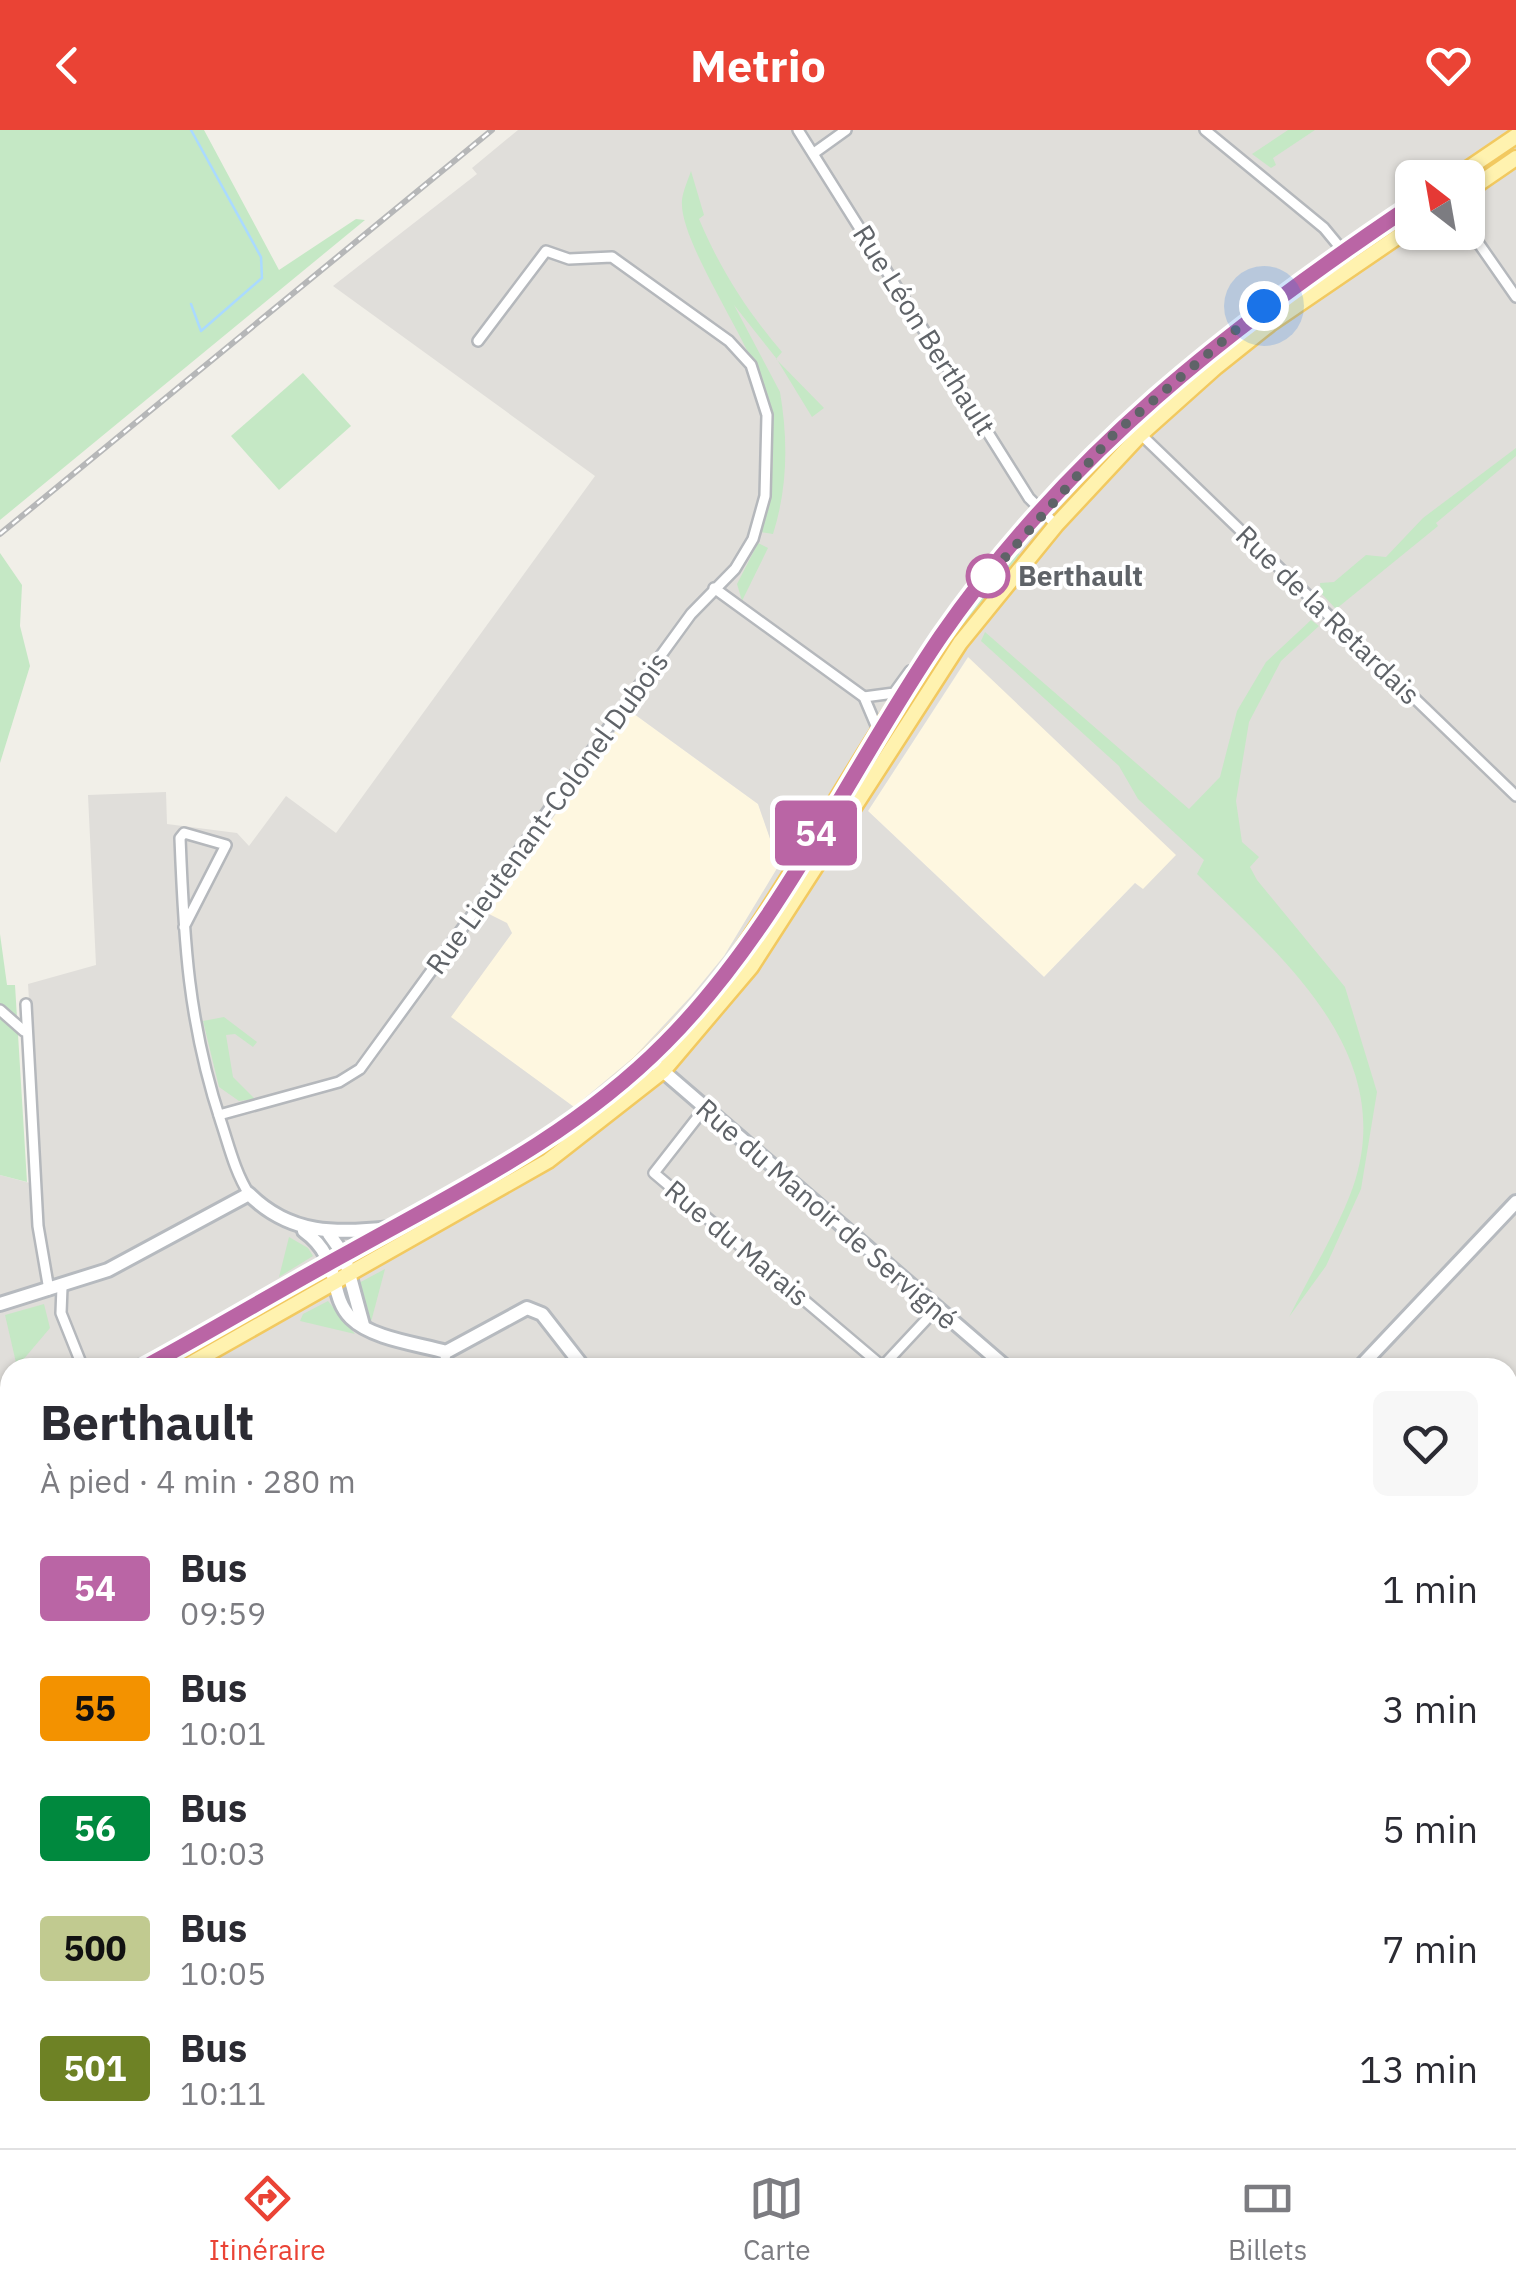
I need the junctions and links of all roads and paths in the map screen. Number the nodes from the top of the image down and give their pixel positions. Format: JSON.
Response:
{"nodes":[{"id":1,"x":798,"y":130,"type":"edge"},
{"id":2,"x":846,"y":130,"type":"edge"},
{"id":3,"x":1205,"y":130,"type":"edge"},
{"id":4,"x":1516,"y":136,"type":"edge"},
{"id":5,"x":814,"y":154,"type":"junction"},
{"id":6,"x":1516,"y":158,"type":"edge"},
{"id":7,"x":1481,"y":160,"type":"edge"},
{"id":8,"x":1485,"y":179,"type":"edge"},
{"id":9,"x":1395,"y":216,"type":"edge"},
{"id":10,"x":1395,"y":239,"type":"edge"},
{"id":11,"x":1483,"y":250,"type":"edge"},
{"id":12,"x":1344,"y":251,"type":"junction"},
{"id":13,"x":1516,"y":297,"type":"edge"},
{"id":14,"x":478,"y":341,"type":"dead end"},
{"id":15,"x":1128,"y":422,"type":"junction"},
{"id":16,"x":1140,"y":435,"type":"junction"},
{"id":17,"x":1041,"y":512,"type":"junction"},
{"id":18,"x":1056,"y":525,"type":"junction"},
{"id":19,"x":714,"y":588,"type":"junction"},
{"id":20,"x":944,"y":632,"type":"junction"},
{"id":21,"x":864,"y":698,"type":"junction"},
{"id":22,"x":890,"y":714,"type":"junction"},
{"id":23,"x":879,"y":731,"type":"junction"},
{"id":24,"x":899,"y":735,"type":"junction"},
{"id":25,"x":1516,"y":796,"type":"edge"},
{"id":26,"x":782,"y":906,"type":"junction"},
{"id":27,"x":184,"y":926,"type":"junction"},
{"id":28,"x":26,"y":1004,"type":"dead end"},
{"id":29,"x":0,"y":1010,"type":"edge"},
{"id":30,"x":26,"y":1033,"type":"junction"},
{"id":31,"x":649,"y":1059,"type":"junction"},
{"id":32,"x":662,"y":1071,"type":"junction"},
{"id":33,"x":704,"y":1109,"type":"junction"},
{"id":34,"x":219,"y":1115,"type":"junction"},
{"id":35,"x":513,"y":1162,"type":"junction"},
{"id":36,"x":521,"y":1176,"type":"junction"},
{"id":37,"x":249,"y":1194,"type":"junction"},
{"id":38,"x":1516,"y":1202,"type":"edge"},
{"id":39,"x":293,"y":1224,"type":"junction"},
{"id":40,"x":396,"y":1227,"type":"junction"},
{"id":41,"x":328,"y":1234,"type":"junction"},
{"id":42,"x":337,"y":1259,"type":"junction"},
{"id":43,"x":342,"y":1276,"type":"junction"},
{"id":44,"x":56,"y":1289,"type":"junction"},
{"id":45,"x":0,"y":1304,"type":"edge"},
{"id":46,"x":937,"y":1308,"type":"junction"},
{"id":47,"x":446,"y":1352,"type":"junction"},
{"id":48,"x":79,"y":1358,"type":"edge"},
{"id":49,"x":160,"y":1358,"type":"edge"},
{"id":50,"x":206,"y":1358,"type":"edge"},
{"id":51,"x":445,"y":1358,"type":"edge"},
{"id":52,"x":576,"y":1358,"type":"edge"},
{"id":53,"x":870,"y":1358,"type":"edge"},
{"id":54,"x":890,"y":1358,"type":"edge"},
{"id":55,"x":995,"y":1358,"type":"edge"},
{"id":56,"x":1368,"y":1358,"type":"edge"}],
"edges":[{"from":1,"to":5,"type":"street","name":"Rue Léon Berthault"},
{"from":2,"to":5,"type":"street"},
{"from":3,"to":12,"type":"street"},
{"from":4,"to":7,"type":"main road"},
{"from":5,"to":17,"type":"street","name":"Rue Léon Berthault"},
{"from":6,"to":8,"type":"main road"},
{"from":9,"to":12,"type":"main road"},
{"from":10,"to":16,"type":"main road"},
{"from":11,"to":13,"type":"street"},
{"from":12,"to":15,"type":"main road"},
{"from":14,"to":19,"type":"street","name":"Rue Lieutenant-Colonel Dubois"},
{"from":15,"to":16,"type":"street","name":"Rue de la Retardais"},
{"from":15,"to":17,"type":"main road"},
{"from":16,"to":18,"type":"main road"},
{"from":16,"to":25,"type":"street","name":"Rue de la Retardais"},
{"from":17,"to":18,"type":"street","name":"Rue Léon Berthault"},
{"from":17,"to":20,"type":"main road"},
{"from":18,"to":24,"type":"main road"},
{"from":19,"to":21,"type":"street"},
{"from":19,"to":34,"type":"street","name":"Rue Lieutenant-Colonel Dubois"},
{"from":20,"to":21,"type":"street"},
{"from":20,"to":22,"type":"main road"},
{"from":21,"to":23,"type":"street"},
{"from":22,"to":23,"type":"main road"},
{"from":22,"to":24,"type":"street"},
{"from":23,"to":26,"type":"main road"},
{"from":24,"to":26,"type":"main road"},
{"from":26,"to":31,"type":"main road"},
{"from":26,"to":32,"type":"main road"},
{"from":27,"to":27,"type":"street"},
{"from":27,"to":34,"type":"street"},
{"from":28,"to":30,"type":"street"},
{"from":29,"to":30,"type":"street"},
{"from":30,"to":44,"type":"street"},
{"from":31,"to":32,"type":"street","name":"Rue du Manoir de Servigné"},
{"from":31,"to":35,"type":"main road"},
{"from":32,"to":33,"type":"street","name":"Rue du Manoir de Servigné"},
{"from":32,"to":36,"type":"main road"},
{"from":33,"to":46,"type":"street","name":"Rue du Manoir de Servigné"},
{"from":33,"to":53,"type":"street","name":"Rue du Marais"},
{"from":34,"to":37,"type":"street"},
{"from":35,"to":36,"type":"main road"},
{"from":35,"to":40,"type":"main road"},
{"from":36,"to":43,"type":"main road"},
{"from":37,"to":39,"type":"street"},
{"from":37,"to":44,"type":"street"},
{"from":38,"to":56,"type":"street"},
{"from":39,"to":41,"type":"street"},
{"from":39,"to":42,"type":"street"},
{"from":40,"to":41,"type":"street"},
{"from":40,"to":42,"type":"main road"},
{"from":41,"to":42,"type":"street"},
{"from":42,"to":43,"type":"street"},
{"from":42,"to":49,"type":"main road"},
{"from":43,"to":47,"type":"street"},
{"from":43,"to":50,"type":"main road"},
{"from":44,"to":45,"type":"street"},
{"from":44,"to":48,"type":"street"},
{"from":46,"to":54,"type":"street"},
{"from":46,"to":55,"type":"street","name":"Rue du Manoir de Servigné"},
{"from":47,"to":51,"type":"street"},
{"from":47,"to":52,"type":"street"}]}
